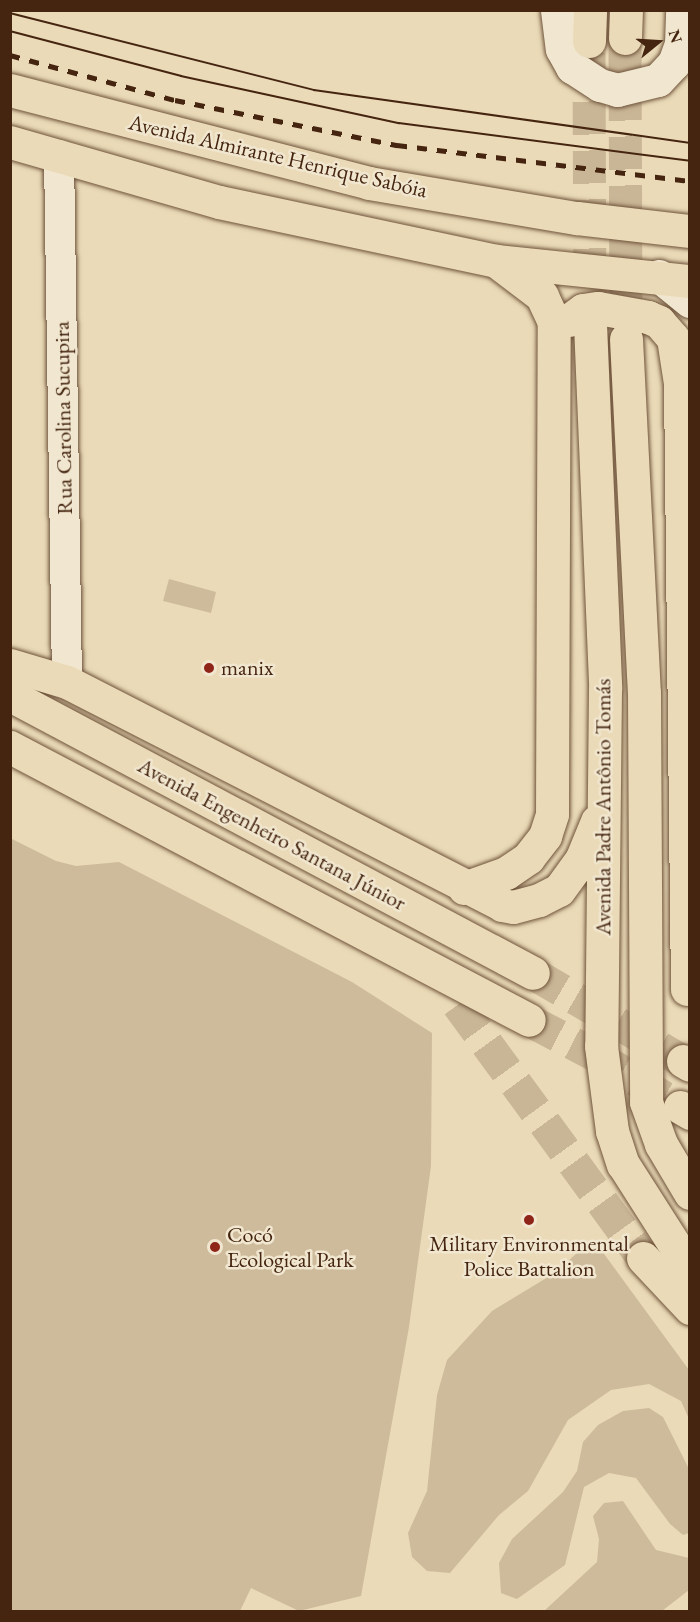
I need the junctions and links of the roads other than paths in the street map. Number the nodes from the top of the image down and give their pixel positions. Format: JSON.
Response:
{"nodes":[{"id":1,"x":556,"y":10,"type":"edge"},
{"id":2,"x":685,"y":18,"type":"edge"},
{"id":3,"x":10,"y":90,"type":"edge"},
{"id":4,"x":10,"y":142,"type":"edge"},
{"id":5,"x":59,"y":155,"type":"junction"},
{"id":6,"x":690,"y":231,"type":"edge"},
{"id":7,"x":496,"y":261,"type":"junction"},
{"id":8,"x":674,"y":278,"type":"edge"},
{"id":9,"x":690,"y":302,"type":"edge"},
{"id":10,"x":590,"y":324,"type":"tunnel mouth"},
{"id":11,"x":626,"y":339,"type":"tunnel mouth"},
{"id":12,"x":554,"y":344,"type":"junction"},
{"id":13,"x":690,"y":350,"type":"edge"},
{"id":14,"x":680,"y":383,"type":"junction"},
{"id":15,"x":682,"y":651,"type":"junction"},
{"id":16,"x":10,"y":665,"type":"edge"},
{"id":17,"x":68,"y":682,"type":"junction"},
{"id":18,"x":10,"y":695,"type":"edge"},
{"id":19,"x":10,"y":747,"type":"edge"},
{"id":20,"x":605,"y":803,"type":"junction"},
{"id":21,"x":644,"y":843,"type":"junction"},
{"id":22,"x":464,"y":888,"type":"junction"},
{"id":23,"x":645,"y":902,"type":"junction"},
{"id":24,"x":418,"y":964,"type":"junction"},
{"id":25,"x":533,"y":973,"type":"tunnel mouth"},
{"id":26,"x":688,"y":993,"type":"edge"},
{"id":27,"x":458,"y":1004,"type":"tunnel mouth"},
{"id":28,"x":529,"y":1020,"type":"tunnel mouth"},
{"id":29,"x":690,"y":1193,"type":"edge"},
{"id":30,"x":643,"y":1258,"type":"tunnel mouth"},
{"id":31,"x":690,"y":1269,"type":"edge"},
{"id":32,"x":690,"y":1308,"type":"edge"}],
"edges":[{"from":1,"to":2,"type":"street"},
{"from":3,"to":6,"type":"main road","name":"Avenida Almirante Henrique Sabóia"},
{"from":4,"to":5,"type":"main road"},
{"from":5,"to":7,"type":"main road"},
{"from":5,"to":17,"type":"street","name":"Rua Carolina Sucupira"},
{"from":7,"to":8,"type":"main road"},
{"from":7,"to":12,"type":"main road"},
{"from":8,"to":9,"type":"street"},
{"from":10,"to":20,"type":"main road","name":"Avenida Padre Antônio Tomás"},
{"from":11,"to":21,"type":"main road","name":"Avenida Padre Antônio Tomás"},
{"from":12,"to":14,"type":"main road"},
{"from":12,"to":22,"type":"main road"},
{"from":13,"to":14,"type":"main road"},
{"from":14,"to":15,"type":"main road"},
{"from":15,"to":21,"type":"main road"},
{"from":15,"to":26,"type":"main road"},
{"from":16,"to":17,"type":"main road"},
{"from":17,"to":22,"type":"main road"},
{"from":18,"to":25,"type":"main road","name":"Avenida Engenheiro Santana Júnior"},
{"from":19,"to":24,"type":"main road","name":"Avenida Engenheiro Santana Júnior"},
{"from":20,"to":22,"type":"main road"},
{"from":20,"to":31,"type":"main road","name":"Avenida Padre Antônio Tomás"},
{"from":21,"to":23,"type":"main road","name":"Avenida Padre Antônio Tomás"},
{"from":23,"to":26,"type":"main road"},
{"from":23,"to":29,"type":"main road","name":"Avenida Padre Antônio Tomás"},
{"from":24,"to":27,"type":"main road"},
{"from":24,"to":28,"type":"main road","name":"Avenida Engenheiro Santana Júnior"},
{"from":30,"to":32,"type":"main road"}]}
